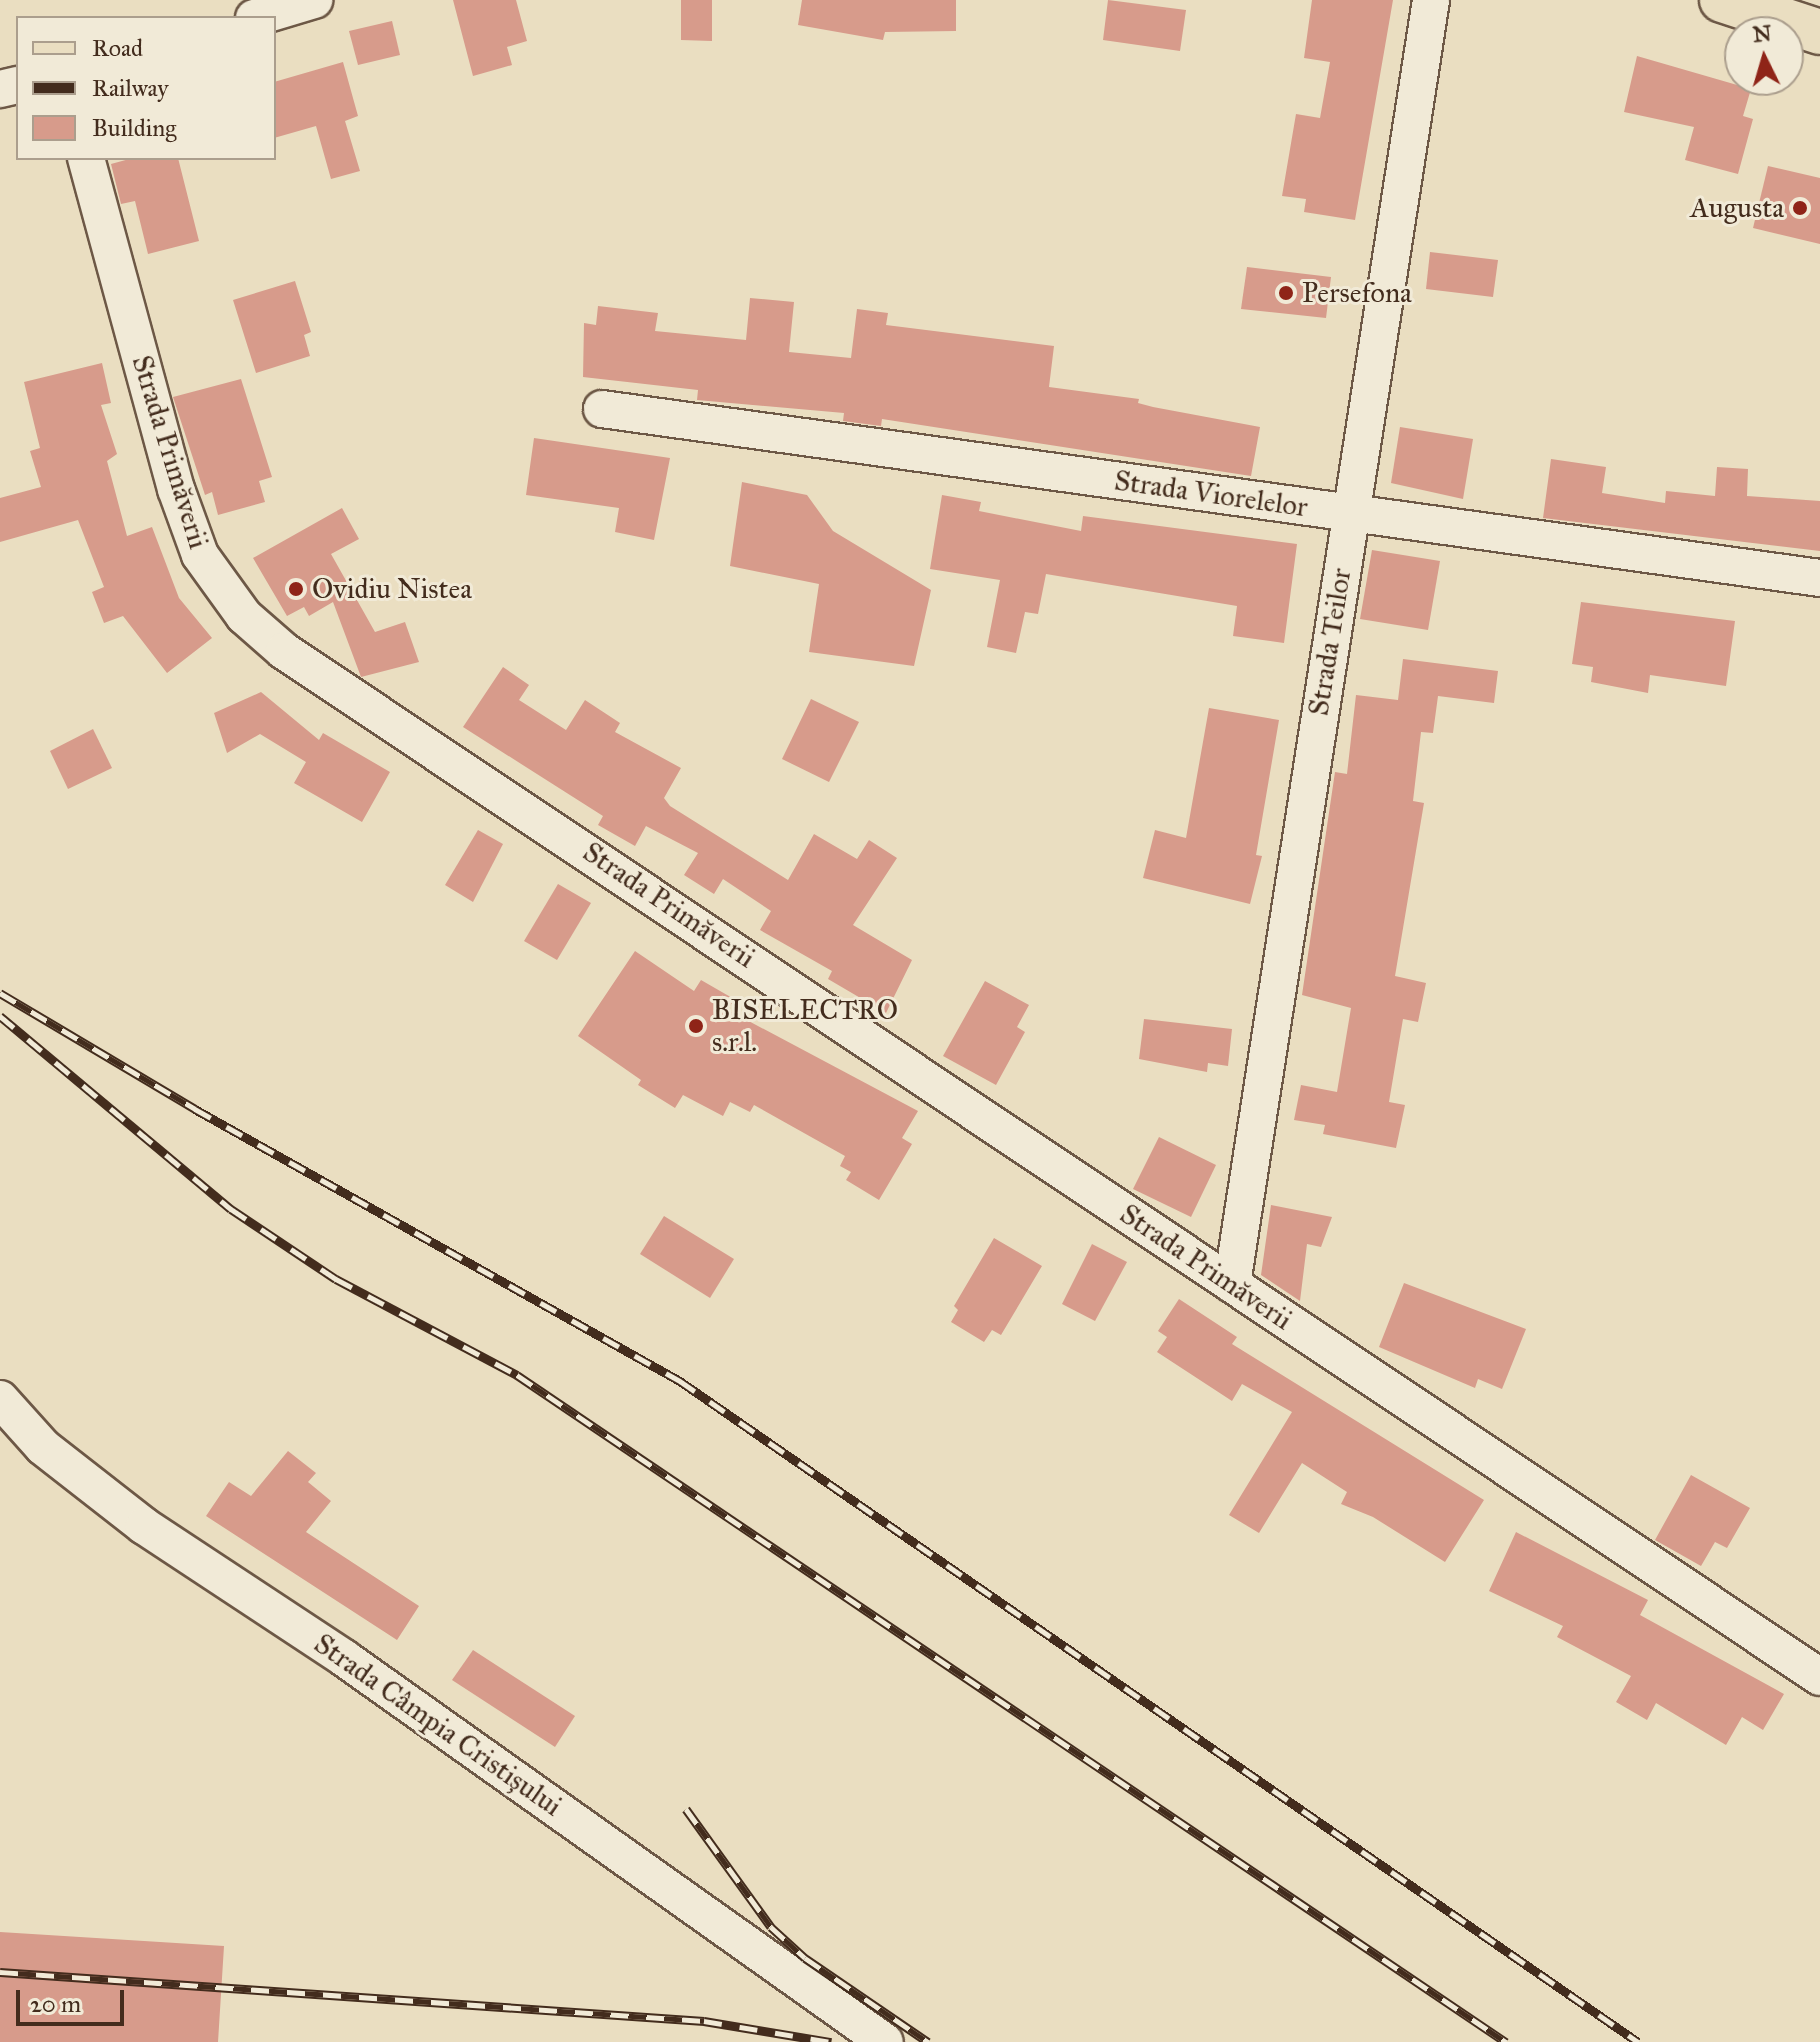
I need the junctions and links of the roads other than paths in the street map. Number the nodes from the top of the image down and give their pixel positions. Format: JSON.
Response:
{"nodes":[{"id":1,"x":314,"y":0,"type":"edge"},
{"id":2,"x":1431,"y":0,"type":"edge"},
{"id":3,"x":1722,"y":0,"type":"edge"},
{"id":4,"x":261,"y":16,"type":"edge"},
{"id":5,"x":1820,"y":32,"type":"edge"},
{"id":6,"x":87,"y":160,"type":"edge"},
{"id":7,"x":602,"y":409,"type":"dead end"},
{"id":8,"x":1349,"y":513,"type":"junction"},
{"id":9,"x":1820,"y":578,"type":"edge"},
{"id":10,"x":1232,"y":1284,"type":"junction"},
{"id":11,"x":0,"y":1399,"type":"edge"},
{"id":12,"x":1820,"y":1677,"type":"edge"},
{"id":13,"x":885,"y":2042,"type":"edge"}],
"edges":[{"from":1,"to":4,"type":"street"},
{"from":2,"to":8,"type":"street","name":"Strada Teilor"},
{"from":3,"to":5,"type":"main road"},
{"from":6,"to":10,"type":"street","name":"Strada Primăverii"},
{"from":7,"to":8,"type":"street","name":"Strada Viorelelor"},
{"from":8,"to":9,"type":"street","name":"Strada Viorelelor"},
{"from":8,"to":10,"type":"street","name":"Strada Teilor"},
{"from":10,"to":12,"type":"street","name":"Strada Primăverii"},
{"from":11,"to":13,"type":"street","name":"Strada Câmpia Cristișului"}]}
